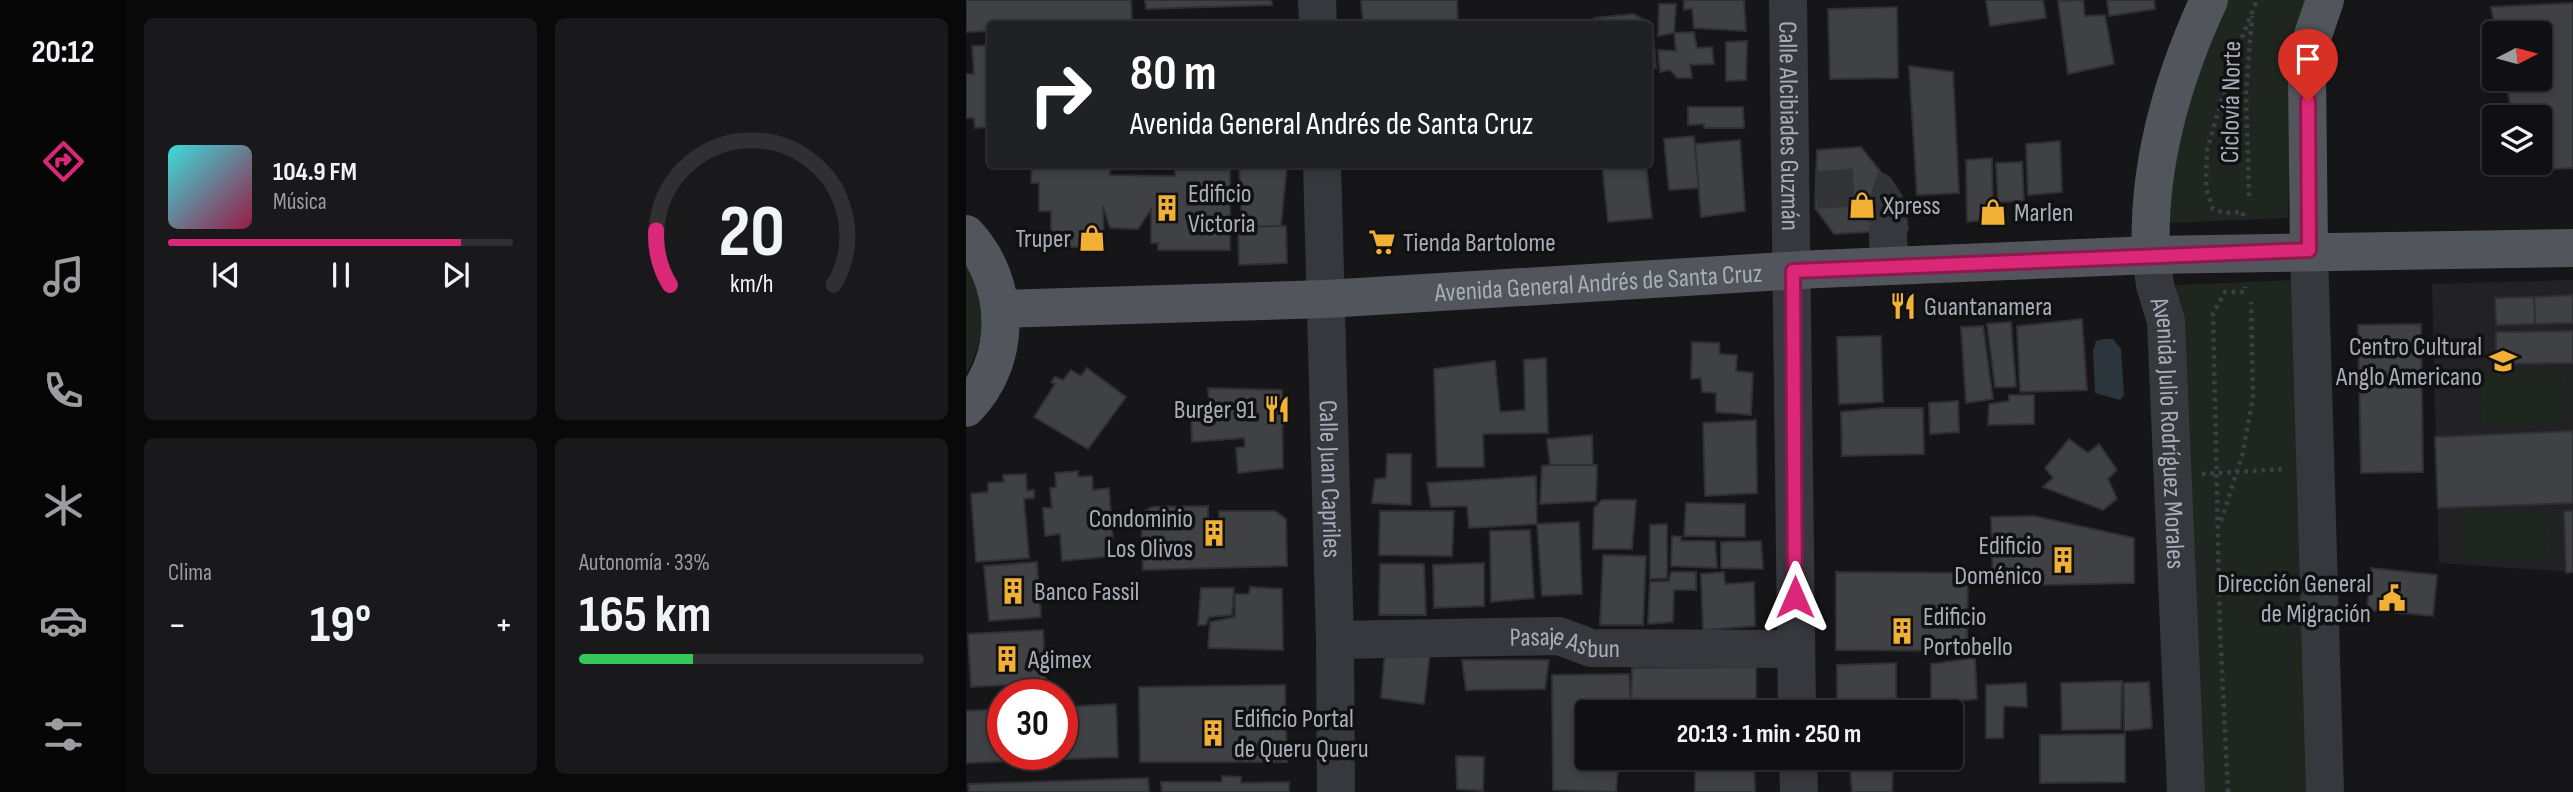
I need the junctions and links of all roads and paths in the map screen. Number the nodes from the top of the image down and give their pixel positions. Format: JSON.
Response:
{"nodes":[{"id":1,"x":1317,"y":0,"type":"edge"},
{"id":2,"x":1788,"y":0,"type":"edge"},
{"id":3,"x":2257,"y":0,"type":"edge"},
{"id":4,"x":2325,"y":0,"type":"edge"},
{"id":5,"x":2204,"y":6,"type":"edge"},
{"id":6,"x":2253,"y":8,"type":"junction"},
{"id":7,"x":1318,"y":21,"type":"edge"},
{"id":8,"x":1322,"y":168,"type":"edge"},
{"id":9,"x":2249,"y":196,"type":"dead end"},
{"id":10,"x":2243,"y":216,"type":"dead end"},
{"id":11,"x":966,"y":234,"type":"edge"},
{"id":12,"x":2573,"y":248,"type":"edge"},
{"id":13,"x":2309,"y":250,"type":"junction"},
{"id":14,"x":2151,"y":255,"type":"junction"},
{"id":15,"x":1793,"y":271,"type":"junction"},
{"id":16,"x":2245,"y":287,"type":"dead end"},
{"id":17,"x":1326,"y":299,"type":"junction"},
{"id":18,"x":2251,"y":302,"type":"dead end"},
{"id":19,"x":1001,"y":309,"type":"junction"},
{"id":20,"x":966,"y":408,"type":"edge"},
{"id":21,"x":2286,"y":469,"type":"dead end"},
{"id":22,"x":2238,"y":472,"type":"junction"},
{"id":23,"x":2218,"y":473,"type":"junction"},
{"id":24,"x":2197,"y":474,"type":"dead end"},
{"id":25,"x":2219,"y":525,"type":"junction"},
{"id":26,"x":1335,"y":640,"type":"junction"},
{"id":27,"x":1796,"y":649,"type":"junction"},
{"id":28,"x":1797,"y":700,"type":"edge"},
{"id":29,"x":1798,"y":770,"type":"edge"},
{"id":30,"x":1336,"y":792,"type":"edge"},
{"id":31,"x":1799,"y":792,"type":"edge"},
{"id":32,"x":2186,"y":792,"type":"edge"},
{"id":33,"x":2228,"y":792,"type":"edge"},
{"id":34,"x":2325,"y":792,"type":"edge"}],
"edges":[{"from":1,"to":7,"type":"street"},
{"from":2,"to":15,"type":"street","name":"Calle Alcibiades Guzmán"},
{"from":3,"to":6,"type":"path","name":"Ciclovía Norte"},
{"from":4,"to":13,"type":"main road"},
{"from":5,"to":14,"type":"main road","name":"Avenida Julio Rodríguez Morales"},
{"from":6,"to":9,"type":"path","name":"Ciclovía Norte"},
{"from":6,"to":10,"type":"path","name":"Ciclovía Norte"},
{"from":8,"to":17,"type":"street","name":"Calle Juan Capriles"},
{"from":11,"to":19,"type":"main road"},
{"from":12,"to":13,"type":"main road","name":"Avenida General Andrés de Santa Cruz"},
{"from":13,"to":14,"type":"main road","name":"Avenida General Andrés de Santa Cruz"},
{"from":13,"to":34,"type":"street"},
{"from":14,"to":15,"type":"main road","name":"Avenida General Andrés de Santa Cruz"},
{"from":14,"to":32,"type":"street","name":"Avenida Julio Rodríguez Morales"},
{"from":15,"to":17,"type":"main road","name":"Avenida General Andrés de Santa Cruz"},
{"from":15,"to":27,"type":"street","name":"Calle Alcibiades Guzmán"},
{"from":16,"to":23,"type":"path"},
{"from":17,"to":19,"type":"main road","name":"Avenida General Andrés de Santa Cruz"},
{"from":17,"to":26,"type":"street","name":"Calle Juan Capriles"},
{"from":18,"to":22,"type":"path"},
{"from":19,"to":20,"type":"main road"},
{"from":21,"to":22,"type":"path"},
{"from":22,"to":23,"type":"path"},
{"from":22,"to":25,"type":"path"},
{"from":23,"to":24,"type":"path"},
{"from":23,"to":25,"type":"path"},
{"from":25,"to":33,"type":"path"},
{"from":26,"to":27,"type":"street","name":"Pasaje Asbun"},
{"from":26,"to":30,"type":"street","name":"Calle Juan Capriles"},
{"from":27,"to":28,"type":"street","name":"Calle Alcibiades Guzmán"},
{"from":29,"to":31,"type":"street"}]}
